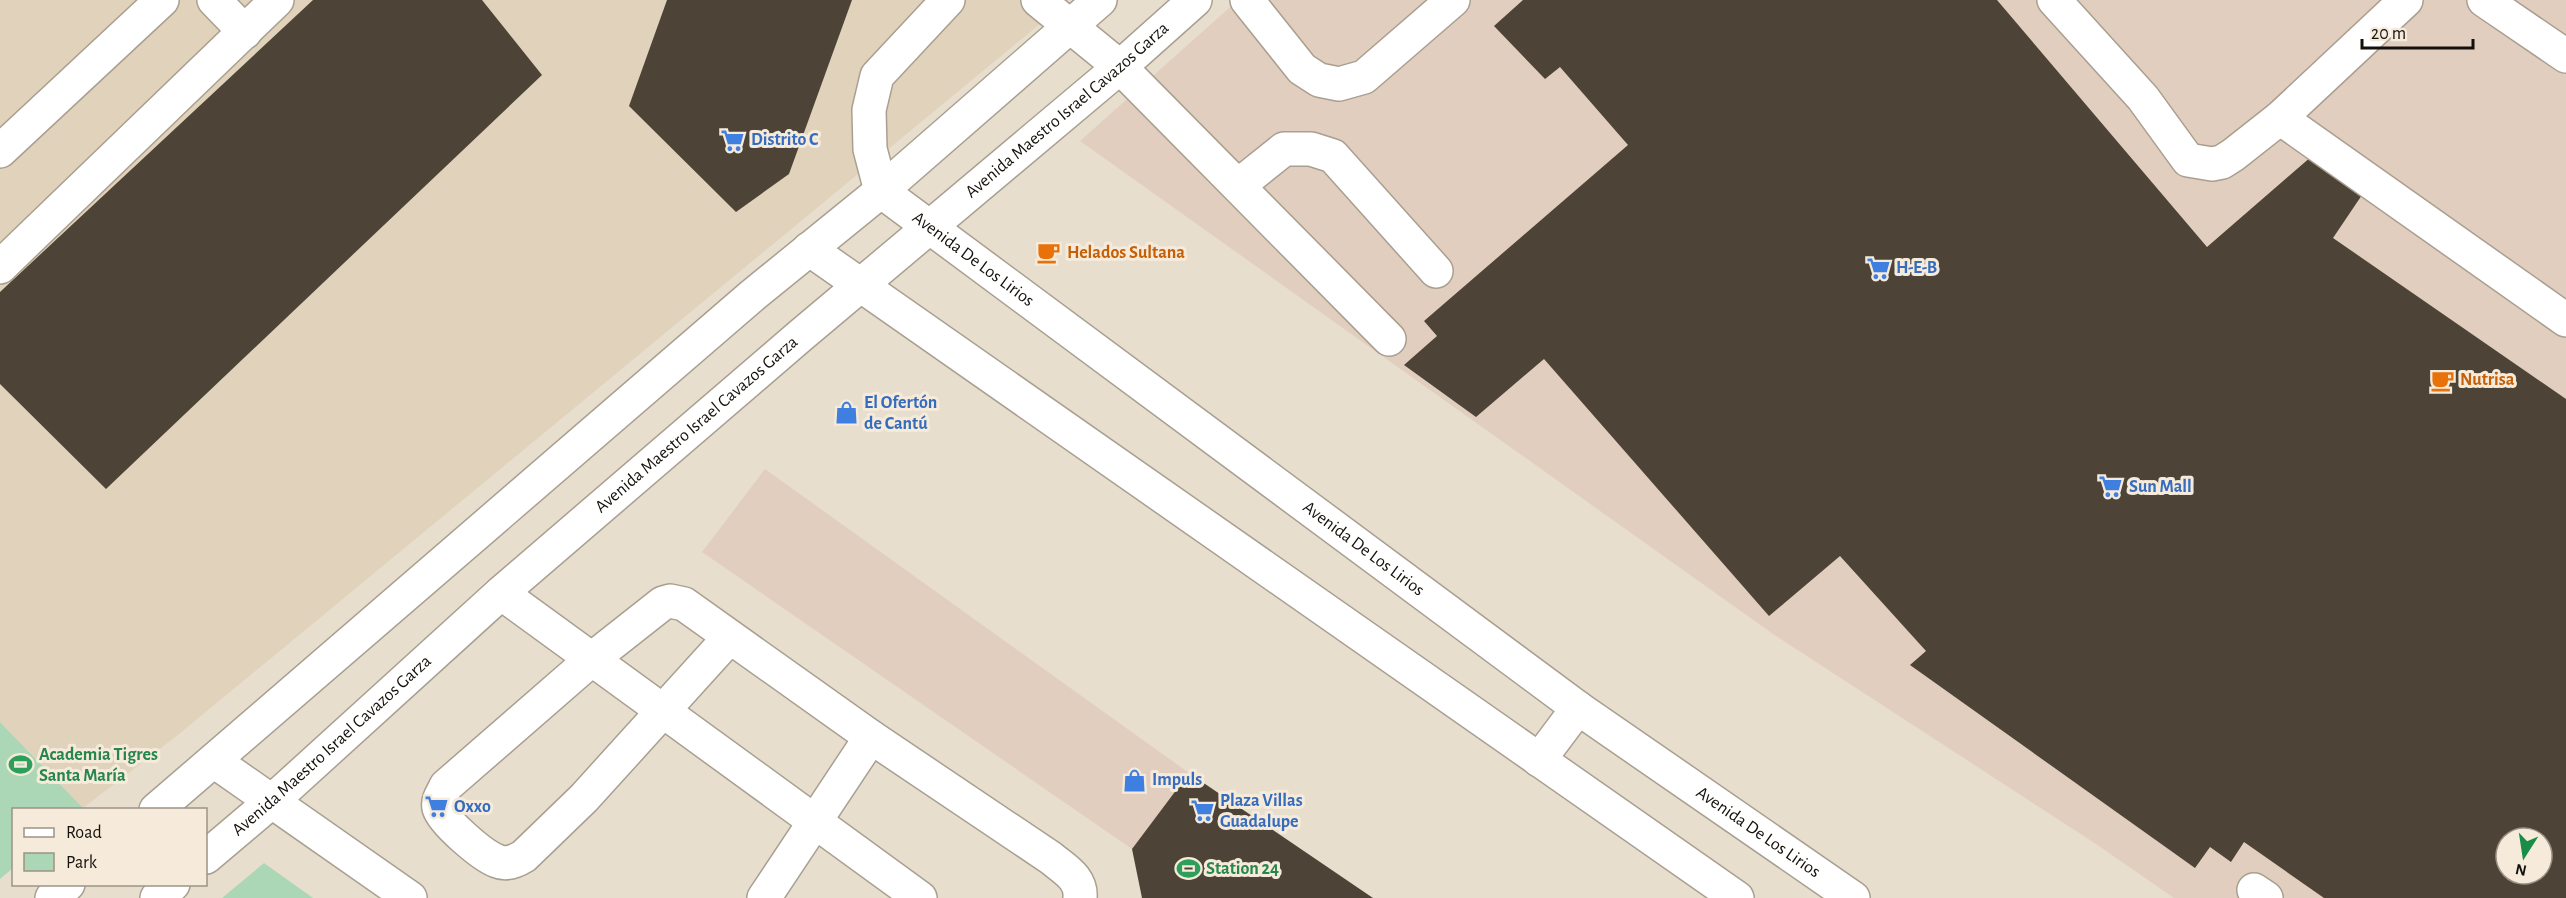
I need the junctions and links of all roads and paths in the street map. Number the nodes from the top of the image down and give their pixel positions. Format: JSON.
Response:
{"nodes":[{"id":1,"x":162,"y":0,"type":"edge"},
{"id":2,"x":214,"y":0,"type":"edge"},
{"id":3,"x":277,"y":0,"type":"edge"},
{"id":4,"x":948,"y":0,"type":"edge"},
{"id":5,"x":1038,"y":0,"type":"edge"},
{"id":6,"x":1100,"y":0,"type":"edge"},
{"id":7,"x":1196,"y":0,"type":"edge"},
{"id":8,"x":1247,"y":0,"type":"edge"},
{"id":9,"x":1453,"y":0,"type":"edge"},
{"id":10,"x":2054,"y":0,"type":"edge"},
{"id":11,"x":2406,"y":0,"type":"edge"},
{"id":12,"x":2484,"y":0,"type":"edge"},
{"id":13,"x":1070,"y":27,"type":"junction"},
{"id":14,"x":245,"y":32,"type":"junction"},
{"id":15,"x":2566,"y":56,"type":"edge"},
{"id":16,"x":1120,"y":67,"type":"junction"},
{"id":17,"x":2280,"y":118,"type":"junction"},
{"id":18,"x":0,"y":151,"type":"edge"},
{"id":19,"x":1239,"y":185,"type":"junction"},
{"id":20,"x":881,"y":191,"type":"junction"},
{"id":21,"x":929,"y":226,"type":"junction"},
{"id":22,"x":809,"y":249,"type":"junction"},
{"id":23,"x":0,"y":267,"type":"edge"},
{"id":24,"x":1436,"y":271,"type":"dead end"},
{"id":25,"x":861,"y":287,"type":"junction"},
{"id":26,"x":2566,"y":320,"type":"edge"},
{"id":27,"x":1389,"y":339,"type":"dead end"},
{"id":28,"x":501,"y":593,"type":"junction"},
{"id":29,"x":729,"y":638,"type":"junction"},
{"id":30,"x":592,"y":659,"type":"junction"},
{"id":31,"x":1578,"y":708,"type":"junction"},
{"id":32,"x":664,"y":712,"type":"junction"},
{"id":33,"x":871,"y":737,"type":"junction"},
{"id":34,"x":1539,"y":760,"type":"junction"},
{"id":35,"x":214,"y":761,"type":"junction"},
{"id":36,"x":271,"y":802,"type":"junction"},
{"id":37,"x":158,"y":808,"type":"edge"},
{"id":38,"x":816,"y":822,"type":"junction"},
{"id":39,"x":207,"y":856,"type":"edge"},
{"id":40,"x":67,"y":886,"type":"edge"},
{"id":41,"x":172,"y":886,"type":"edge"},
{"id":42,"x":52,"y":898,"type":"edge"},
{"id":43,"x":157,"y":898,"type":"edge"},
{"id":44,"x":410,"y":898,"type":"edge"},
{"id":45,"x":764,"y":898,"type":"edge"},
{"id":46,"x":920,"y":898,"type":"edge"},
{"id":47,"x":1080,"y":898,"type":"edge"},
{"id":48,"x":1737,"y":898,"type":"edge"},
{"id":49,"x":1853,"y":898,"type":"edge"}],
"edges":[{"from":1,"to":18,"type":"street"},
{"from":2,"to":14,"type":"street"},
{"from":3,"to":14,"type":"street"},
{"from":4,"to":20,"type":"street"},
{"from":5,"to":13,"type":"street"},
{"from":6,"to":13,"type":"street"},
{"from":7,"to":16,"type":"street","name":"Avenida Maestro Israel Cavazos Garza"},
{"from":8,"to":9,"type":"street"},
{"from":10,"to":17,"type":"street"},
{"from":11,"to":17,"type":"street"},
{"from":12,"to":15,"type":"street"},
{"from":13,"to":16,"type":"street"},
{"from":13,"to":20,"type":"street"},
{"from":14,"to":23,"type":"street"},
{"from":16,"to":19,"type":"street"},
{"from":16,"to":21,"type":"street","name":"Avenida Maestro Israel Cavazos Garza"},
{"from":17,"to":26,"type":"street"},
{"from":19,"to":24,"type":"street"},
{"from":19,"to":27,"type":"street"},
{"from":20,"to":21,"type":"street","name":"Avenida De Los Lirios"},
{"from":20,"to":22,"type":"street"},
{"from":21,"to":25,"type":"street","name":"Avenida Maestro Israel Cavazos Garza"},
{"from":21,"to":31,"type":"street","name":"Avenida De Los Lirios"},
{"from":22,"to":25,"type":"street"},
{"from":22,"to":35,"type":"street"},
{"from":25,"to":28,"type":"street","name":"Avenida Maestro Israel Cavazos Garza"},
{"from":25,"to":34,"type":"street"},
{"from":28,"to":30,"type":"street"},
{"from":28,"to":36,"type":"street","name":"Avenida Maestro Israel Cavazos Garza"},
{"from":29,"to":30,"type":"street"},
{"from":29,"to":32,"type":"street"},
{"from":29,"to":33,"type":"street"},
{"from":30,"to":32,"type":"street"},
{"from":30,"to":32,"type":"street"},
{"from":31,"to":34,"type":"street"},
{"from":31,"to":49,"type":"street","name":"Avenida De Los Lirios"},
{"from":32,"to":38,"type":"street"},
{"from":33,"to":38,"type":"street"},
{"from":33,"to":47,"type":"street"},
{"from":34,"to":48,"type":"street"},
{"from":35,"to":36,"type":"street"},
{"from":35,"to":37,"type":"street"},
{"from":36,"to":39,"type":"street","name":"Avenida Maestro Israel Cavazos Garza"},
{"from":36,"to":44,"type":"street"},
{"from":38,"to":45,"type":"street"},
{"from":38,"to":46,"type":"street"},
{"from":40,"to":42,"type":"street"},
{"from":41,"to":43,"type":"street"}]}
